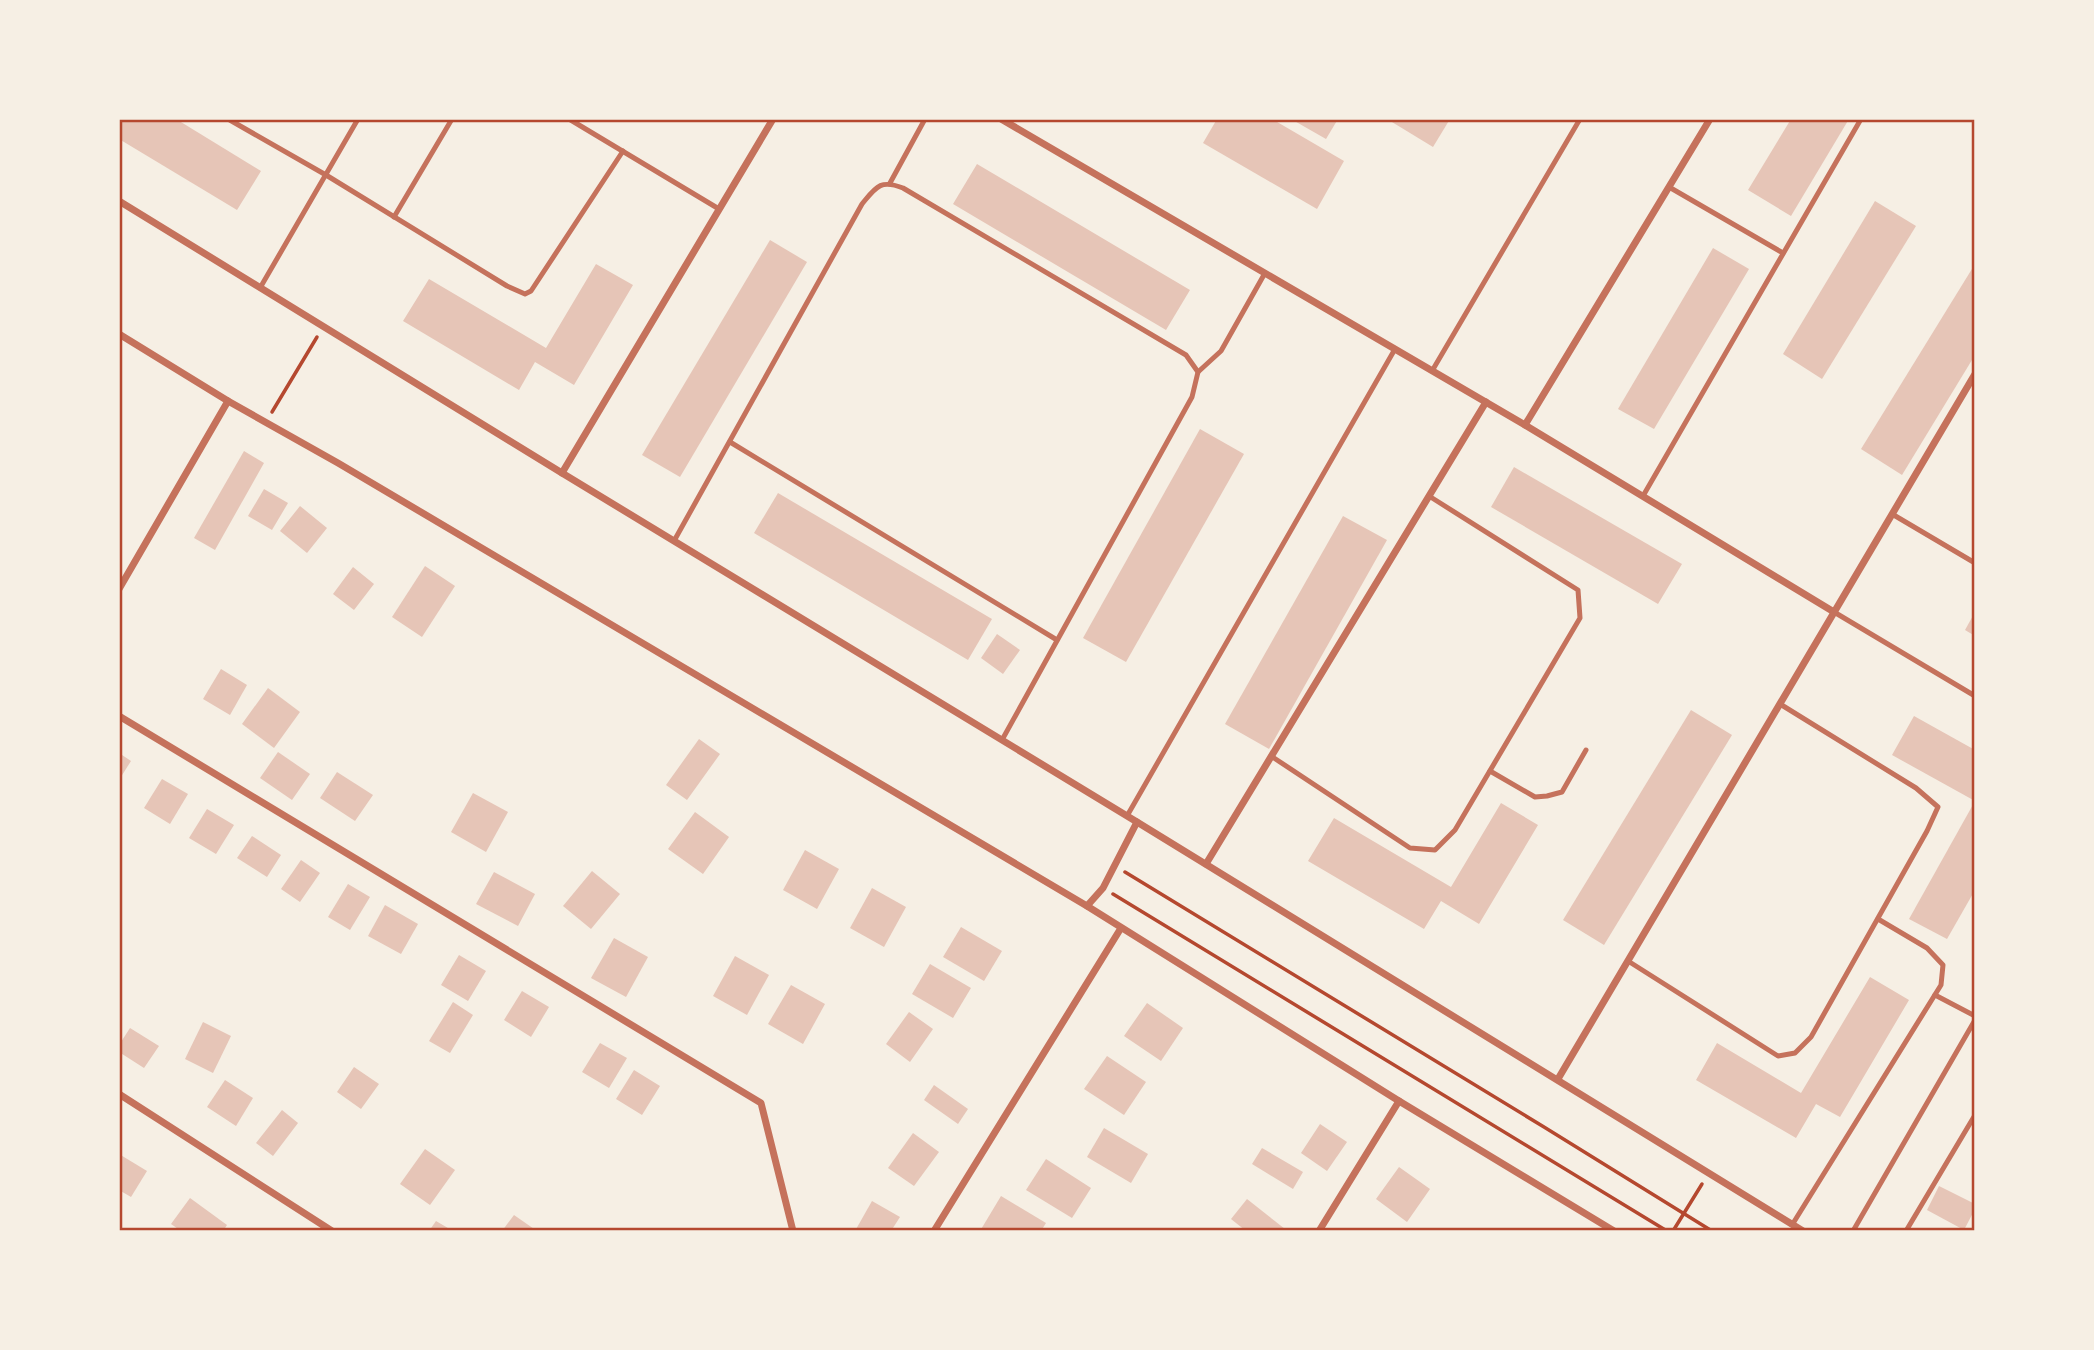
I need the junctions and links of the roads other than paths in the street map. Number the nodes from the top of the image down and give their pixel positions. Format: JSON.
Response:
{"nodes":[{"id":1,"x":229,"y":119,"type":"edge"},
{"id":2,"x":358,"y":119,"type":"edge"},
{"id":3,"x":452,"y":119,"type":"edge"},
{"id":4,"x":569,"y":119,"type":"edge"},
{"id":5,"x":774,"y":119,"type":"edge"},
{"id":6,"x":925,"y":119,"type":"edge"},
{"id":7,"x":1001,"y":119,"type":"edge"},
{"id":8,"x":1580,"y":119,"type":"edge"},
{"id":9,"x":1710,"y":119,"type":"edge"},
{"id":10,"x":1861,"y":119,"type":"edge"},
{"id":11,"x":623,"y":151,"type":"junction"},
{"id":12,"x":326,"y":175,"type":"junction"},
{"id":13,"x":890,"y":183,"type":"junction"},
{"id":14,"x":1669,"y":187,"type":"junction"},
{"id":15,"x":119,"y":201,"type":"edge"},
{"id":16,"x":719,"y":209,"type":"junction"},
{"id":17,"x":394,"y":217,"type":"junction"},
{"id":18,"x":1783,"y":253,"type":"junction"},
{"id":19,"x":1265,"y":273,"type":"junction"},
{"id":20,"x":260,"y":288,"type":"junction"},
{"id":21,"x":119,"y":334,"type":"edge"},
{"id":22,"x":1395,"y":349,"type":"junction"},
{"id":23,"x":1432,"y":371,"type":"junction"},
{"id":24,"x":1198,"y":372,"type":"junction"},
{"id":25,"x":1975,"y":374,"type":"edge"},
{"id":26,"x":228,"y":401,"type":"junction"},
{"id":27,"x":1486,"y":402,"type":"junction"},
{"id":28,"x":1525,"y":425,"type":"junction"},
{"id":29,"x":730,"y":442,"type":"junction"},
{"id":30,"x":562,"y":473,"type":"junction"},
{"id":31,"x":1429,"y":496,"type":"junction"},
{"id":32,"x":1643,"y":496,"type":"junction"},
{"id":33,"x":1892,"y":513,"type":"junction"},
{"id":34,"x":674,"y":541,"type":"junction"},
{"id":35,"x":1975,"y":563,"type":"edge"},
{"id":36,"x":119,"y":589,"type":"edge"},
{"id":37,"x":1834,"y":612,"type":"junction"},
{"id":38,"x":1058,"y":640,"type":"junction"},
{"id":39,"x":1975,"y":696,"type":"edge"},
{"id":40,"x":1780,"y":704,"type":"junction"},
{"id":41,"x":119,"y":716,"type":"edge"},
{"id":42,"x":1002,"y":740,"type":"junction"},
{"id":43,"x":1586,"y":750,"type":"dead end"},
{"id":44,"x":1271,"y":756,"type":"junction"},
{"id":45,"x":1490,"y":771,"type":"junction"},
{"id":46,"x":1127,"y":816,"type":"junction"},
{"id":47,"x":1137,"y":822,"type":"junction"},
{"id":48,"x":1206,"y":864,"type":"junction"},
{"id":49,"x":1087,"y":906,"type":"junction"},
{"id":50,"x":1878,"y":919,"type":"junction"},
{"id":51,"x":1121,"y":928,"type":"junction"},
{"id":52,"x":1628,"y":961,"type":"junction"},
{"id":53,"x":1935,"y":995,"type":"junction"},
{"id":54,"x":1975,"y":1018,"type":"edge"},
{"id":55,"x":1558,"y":1079,"type":"junction"},
{"id":56,"x":119,"y":1094,"type":"edge"},
{"id":57,"x":1399,"y":1101,"type":"junction"},
{"id":58,"x":1975,"y":1115,"type":"edge"},
{"id":59,"x":1792,"y":1225,"type":"junction"},
{"id":60,"x":331,"y":1231,"type":"edge"},
{"id":61,"x":793,"y":1231,"type":"edge"},
{"id":62,"x":934,"y":1231,"type":"edge"},
{"id":63,"x":1319,"y":1231,"type":"edge"},
{"id":64,"x":1614,"y":1231,"type":"edge"},
{"id":65,"x":1803,"y":1231,"type":"edge"},
{"id":66,"x":1853,"y":1231,"type":"edge"},
{"id":67,"x":1906,"y":1231,"type":"edge"}],
"edges":[{"from":1,"to":12,"type":"lane"},
{"from":2,"to":12,"type":"lane"},
{"from":3,"to":17,"type":"lane"},
{"from":4,"to":11,"type":"lane"},
{"from":5,"to":16,"type":"street"},
{"from":6,"to":13,"type":"lane"},
{"from":7,"to":19,"type":"street"},
{"from":8,"to":23,"type":"lane"},
{"from":9,"to":14,"type":"street"},
{"from":10,"to":18,"type":"lane"},
{"from":11,"to":16,"type":"lane"},
{"from":11,"to":17,"type":"lane"},
{"from":12,"to":17,"type":"lane"},
{"from":12,"to":20,"type":"lane"},
{"from":13,"to":24,"type":"lane"},
{"from":13,"to":29,"type":"lane"},
{"from":14,"to":18,"type":"lane"},
{"from":14,"to":28,"type":"street"},
{"from":15,"to":20,"type":"street"},
{"from":16,"to":30,"type":"street"},
{"from":18,"to":32,"type":"lane"},
{"from":19,"to":22,"type":"street"},
{"from":19,"to":24,"type":"lane"},
{"from":20,"to":30,"type":"street"},
{"from":21,"to":26,"type":"street"},
{"from":22,"to":23,"type":"street"},
{"from":22,"to":46,"type":"lane"},
{"from":23,"to":27,"type":"street"},
{"from":24,"to":38,"type":"lane"},
{"from":25,"to":33,"type":"street"},
{"from":26,"to":36,"type":"street"},
{"from":26,"to":49,"type":"street"},
{"from":27,"to":28,"type":"street"},
{"from":27,"to":31,"type":"street"},
{"from":28,"to":32,"type":"street"},
{"from":29,"to":34,"type":"lane"},
{"from":29,"to":38,"type":"lane"},
{"from":30,"to":34,"type":"street"},
{"from":31,"to":44,"type":"street"},
{"from":31,"to":45,"type":"lane"},
{"from":32,"to":37,"type":"street"},
{"from":33,"to":35,"type":"lane"},
{"from":33,"to":37,"type":"street"},
{"from":34,"to":42,"type":"street"},
{"from":37,"to":39,"type":"lane"},
{"from":37,"to":40,"type":"street"},
{"from":38,"to":42,"type":"lane"},
{"from":40,"to":50,"type":"lane"},
{"from":40,"to":52,"type":"street"},
{"from":41,"to":61,"type":"street"},
{"from":42,"to":46,"type":"street"},
{"from":43,"to":45,"type":"lane"},
{"from":44,"to":45,"type":"lane"},
{"from":44,"to":48,"type":"street"},
{"from":46,"to":47,"type":"street"},
{"from":47,"to":48,"type":"street"},
{"from":47,"to":49,"type":"street"},
{"from":48,"to":55,"type":"street"},
{"from":49,"to":51,"type":"street"},
{"from":50,"to":52,"type":"lane"},
{"from":50,"to":53,"type":"lane"},
{"from":51,"to":57,"type":"street"},
{"from":51,"to":62,"type":"street"},
{"from":52,"to":55,"type":"street"},
{"from":53,"to":54,"type":"lane"},
{"from":53,"to":59,"type":"lane"},
{"from":54,"to":66,"type":"lane"},
{"from":55,"to":59,"type":"street"},
{"from":56,"to":60,"type":"street"},
{"from":57,"to":63,"type":"street"},
{"from":57,"to":64,"type":"street"},
{"from":58,"to":67,"type":"lane"},
{"from":59,"to":65,"type":"street"}]}
